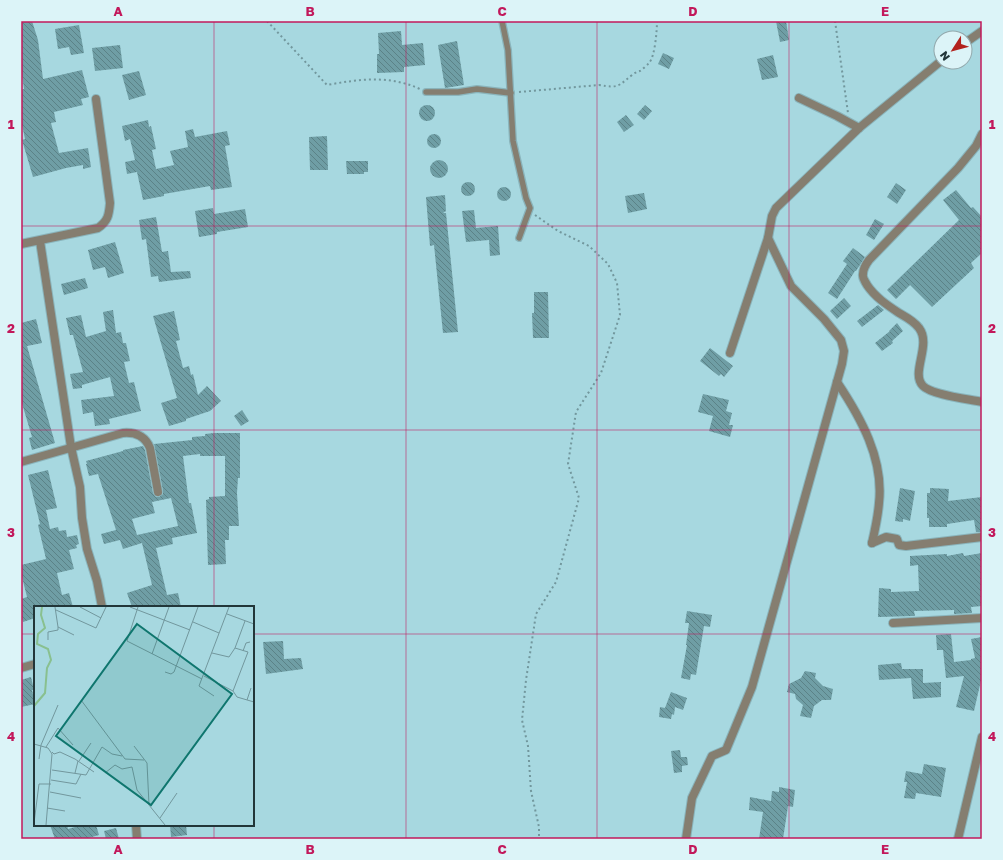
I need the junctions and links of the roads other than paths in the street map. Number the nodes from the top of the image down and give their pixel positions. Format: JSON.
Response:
{"nodes":[{"id":1,"x":502,"y":21,"type":"edge"},
{"id":2,"x":982,"y":31,"type":"edge"},
{"id":3,"x":973,"y":37,"type":"edge"},
{"id":4,"x":933,"y":68,"type":"edge"},
{"id":5,"x":426,"y":92,"type":"road end"},
{"id":6,"x":511,"y":93,"type":"junction"},
{"id":7,"x":799,"y":98,"type":"dead end"},
{"id":8,"x":96,"y":99,"type":"dead end"},
{"id":9,"x":859,"y":128,"type":"junction"},
{"id":10,"x":982,"y":134,"type":"edge"},
{"id":11,"x":520,"y":238,"type":"dead end"},
{"id":12,"x":768,"y":238,"type":"junction"},
{"id":13,"x":40,"y":241,"type":"junction"},
{"id":14,"x":21,"y":243,"type":"edge"},
{"id":15,"x":730,"y":353,"type":"dead end"},
{"id":16,"x":837,"y":382,"type":"junction"},
{"id":17,"x":982,"y":402,"type":"edge"},
{"id":18,"x":71,"y":447,"type":"junction"},
{"id":19,"x":21,"y":462,"type":"edge"},
{"id":20,"x":158,"y":492,"type":"dead end"},
{"id":21,"x":982,"y":538,"type":"edge"},
{"id":22,"x":102,"y":606,"type":"edge"},
{"id":23,"x":982,"y":618,"type":"edge"},
{"id":24,"x":893,"y":623,"type":"dead end"},
{"id":25,"x":34,"y":664,"type":"edge"},
{"id":26,"x":21,"y":668,"type":"edge"},
{"id":27,"x":982,"y":737,"type":"edge"},
{"id":28,"x":136,"y":826,"type":"edge"},
{"id":29,"x":137,"y":839,"type":"edge"},
{"id":30,"x":686,"y":839,"type":"edge"},
{"id":31,"x":958,"y":839,"type":"edge"}],
"edges":[{"from":1,"to":6,"type":"lane"},
{"from":2,"to":3,"type":"street"},
{"from":4,"to":9,"type":"street"},
{"from":5,"to":6,"type":"lane"},
{"from":6,"to":11,"type":"lane"},
{"from":7,"to":9,"type":"street"},
{"from":8,"to":13,"type":"street"},
{"from":9,"to":12,"type":"street"},
{"from":10,"to":17,"type":"street"},
{"from":12,"to":15,"type":"street"},
{"from":12,"to":16,"type":"street"},
{"from":13,"to":14,"type":"street"},
{"from":13,"to":18,"type":"street"},
{"from":16,"to":21,"type":"street"},
{"from":16,"to":30,"type":"street"},
{"from":18,"to":19,"type":"street"},
{"from":18,"to":20,"type":"street"},
{"from":18,"to":22,"type":"street"},
{"from":23,"to":24,"type":"street"},
{"from":25,"to":26,"type":"street"},
{"from":27,"to":31,"type":"street"},
{"from":28,"to":29,"type":"street"}]}
